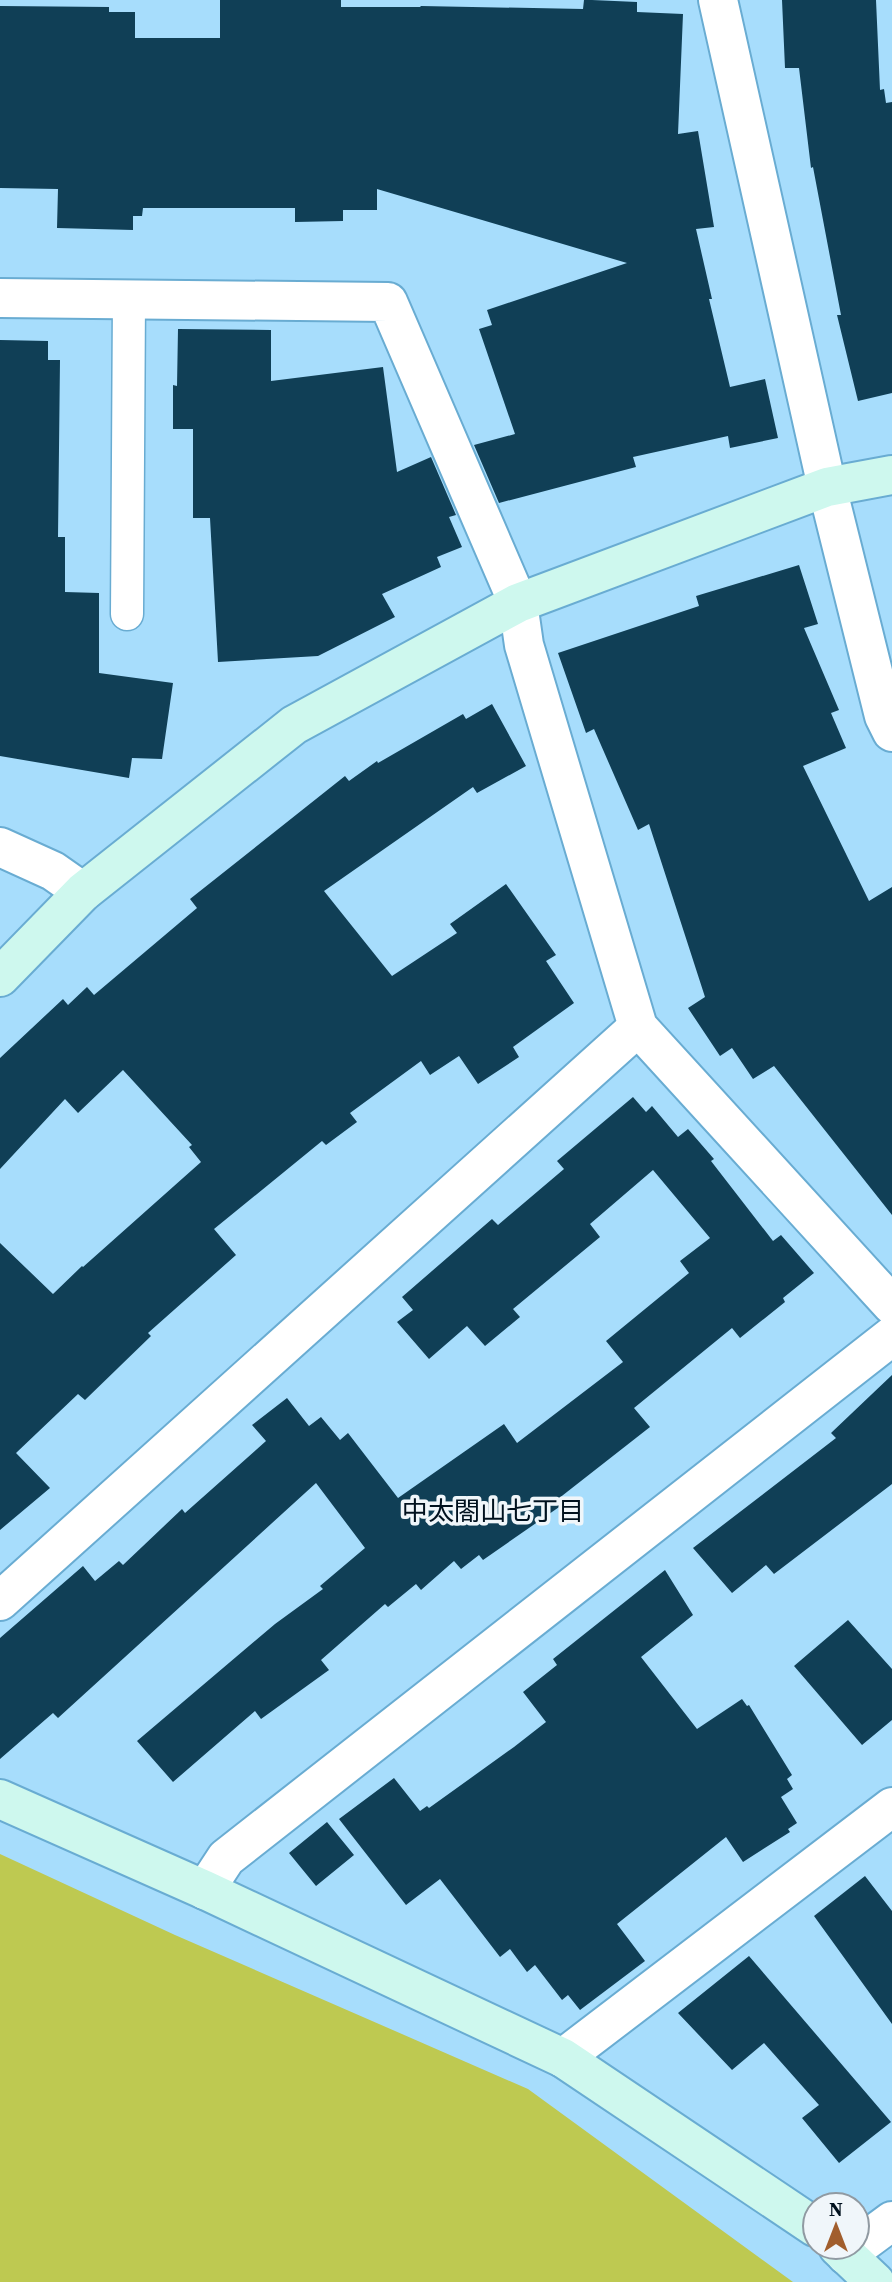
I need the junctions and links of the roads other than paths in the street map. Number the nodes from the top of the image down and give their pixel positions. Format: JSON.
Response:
{"nodes":[{"id":1,"x":718,"y":0,"type":"edge"},
{"id":2,"x":0,"y":298,"type":"edge"},
{"id":3,"x":129,"y":299,"type":"junction"},
{"id":4,"x":892,"y":475,"type":"edge"},
{"id":5,"x":828,"y":487,"type":"junction"},
{"id":6,"x":518,"y":603,"type":"junction"},
{"id":7,"x":127,"y":614,"type":"dead end"},
{"id":8,"x":892,"y":732,"type":"edge"},
{"id":9,"x":0,"y":847,"type":"edge"},
{"id":10,"x":83,"y":892,"type":"junction"},
{"id":11,"x":0,"y":976,"type":"edge"},
{"id":12,"x":638,"y":1027,"type":"junction"},
{"id":13,"x":892,"y":1305,"type":"edge"},
{"id":14,"x":892,"y":1336,"type":"edge"},
{"id":15,"x":0,"y":1601,"type":"edge"},
{"id":16,"x":0,"y":1799,"type":"edge"},
{"id":17,"x":892,"y":1807,"type":"edge"},
{"id":18,"x":205,"y":1890,"type":"junction"},
{"id":19,"x":563,"y":2058,"type":"junction"},
{"id":20,"x":801,"y":2218,"type":"edge"},
{"id":21,"x":892,"y":2221,"type":"edge"},
{"id":22,"x":871,"y":2234,"type":"edge"},
{"id":23,"x":853,"y":2261,"type":"edge"},
{"id":24,"x":875,"y":2282,"type":"edge"}],
"edges":[{"from":1,"to":5,"type":"street"},
{"from":2,"to":3,"type":"street"},
{"from":3,"to":6,"type":"street"},
{"from":3,"to":7,"type":"lane"},
{"from":4,"to":5,"type":"street"},
{"from":5,"to":6,"type":"street"},
{"from":5,"to":8,"type":"street"},
{"from":6,"to":10,"type":"street"},
{"from":6,"to":12,"type":"street"},
{"from":9,"to":10,"type":"street"},
{"from":10,"to":11,"type":"street"},
{"from":12,"to":13,"type":"street"},
{"from":12,"to":15,"type":"street"},
{"from":14,"to":18,"type":"street"},
{"from":16,"to":18,"type":"street"},
{"from":17,"to":19,"type":"street"},
{"from":18,"to":19,"type":"street"},
{"from":19,"to":20,"type":"street"},
{"from":21,"to":22,"type":"street"},
{"from":23,"to":24,"type":"street"}]}
